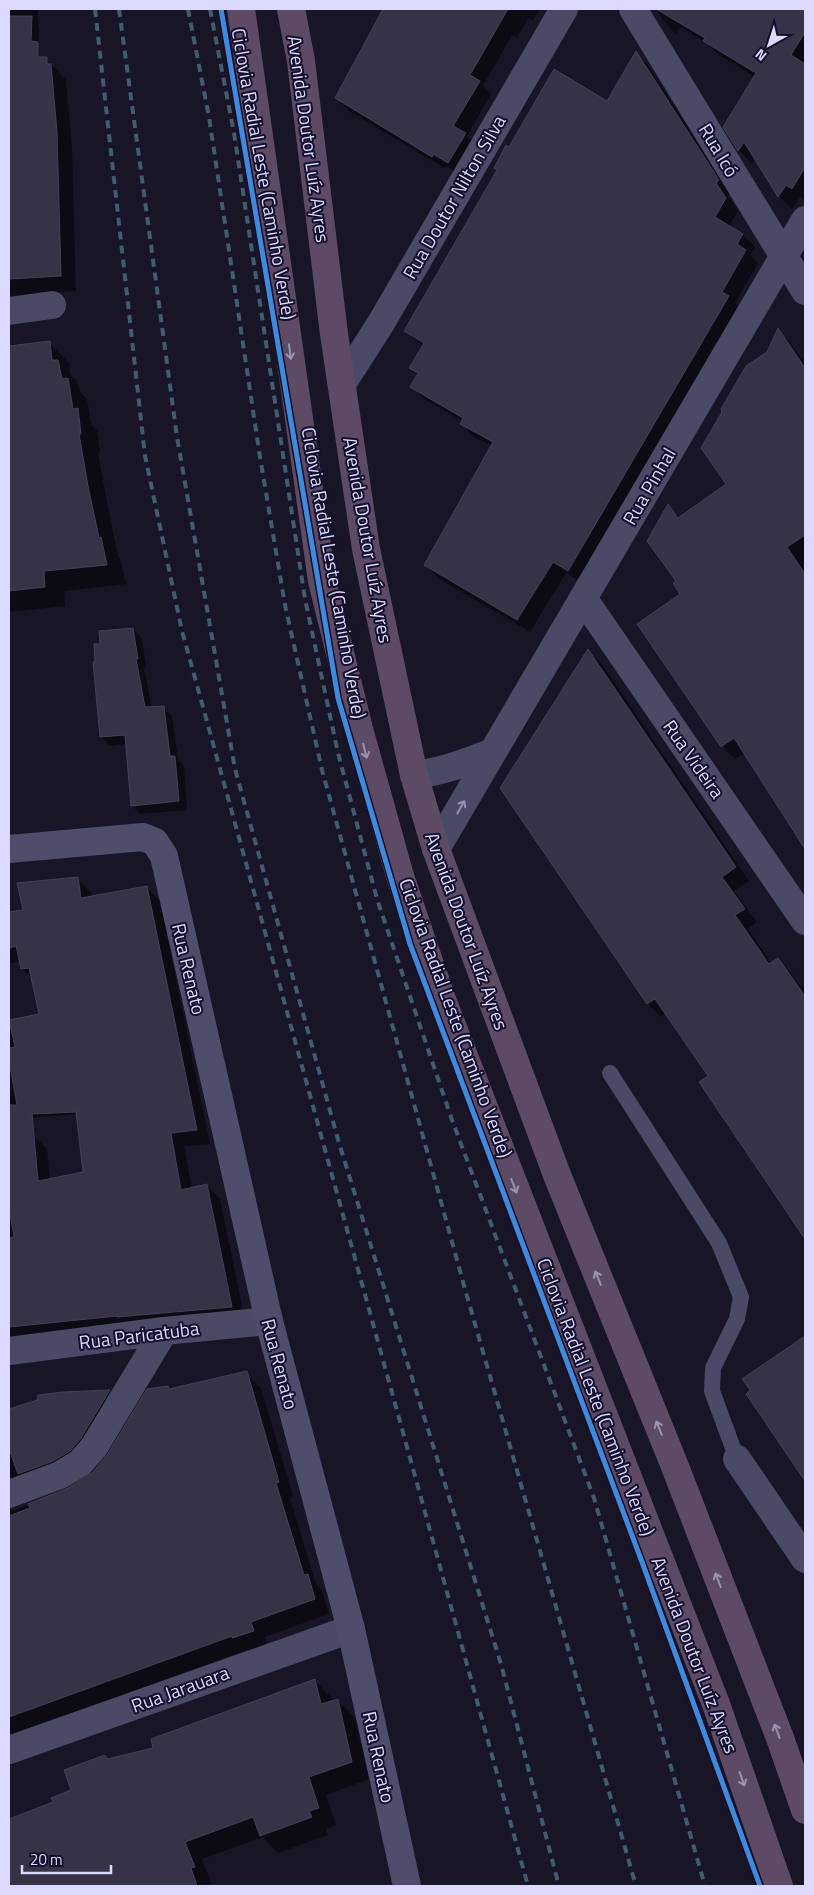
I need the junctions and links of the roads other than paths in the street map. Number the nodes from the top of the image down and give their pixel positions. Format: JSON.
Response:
{"nodes":[{"id":1,"x":241,"y":9,"type":"edge"},
{"id":2,"x":291,"y":9,"type":"edge"},
{"id":3,"x":564,"y":9,"type":"edge"},
{"id":4,"x":633,"y":9,"type":"edge"},
{"id":5,"x":805,"y":220,"type":"edge"},
{"id":6,"x":784,"y":256,"type":"junction"},
{"id":7,"x":805,"y":291,"type":"edge"},
{"id":8,"x":52,"y":305,"type":"dead end"},
{"id":9,"x":9,"y":311,"type":"edge"},
{"id":10,"x":342,"y":384,"type":"junction"},
{"id":11,"x":583,"y":598,"type":"junction"},
{"id":12,"x":493,"y":752,"type":"junction"},
{"id":13,"x":414,"y":775,"type":"junction"},
{"id":14,"x":436,"y":848,"type":"junction"},
{"id":15,"x":9,"y":850,"type":"edge"},
{"id":16,"x":805,"y":921,"type":"edge"},
{"id":17,"x":610,"y":1073,"type":"dead end"},
{"id":18,"x":269,"y":1321,"type":"junction"},
{"id":19,"x":164,"y":1331,"type":"junction"},
{"id":20,"x":9,"y":1351,"type":"edge"},
{"id":21,"x":737,"y":1459,"type":"joint"},
{"id":22,"x":9,"y":1494,"type":"edge"},
{"id":23,"x":805,"y":1559,"type":"edge"},
{"id":24,"x":351,"y":1629,"type":"junction"},
{"id":25,"x":9,"y":1750,"type":"edge"},
{"id":26,"x":805,"y":1810,"type":"edge"},
{"id":27,"x":408,"y":1886,"type":"edge"},
{"id":28,"x":779,"y":1886,"type":"edge"}],
"edges":[{"from":1,"to":28,"type":"highway","name":"Avenida Doutor Luíz Ayres","one_way":true},
{"from":2,"to":10,"type":"highway","name":"Avenida Doutor Luíz Ayres"},
{"from":3,"to":10,"type":"street","name":"Rua Doutor Nilton Silva"},
{"from":4,"to":6,"type":"street","name":"Rua Icó"},
{"from":5,"to":6,"type":"street","name":"Rua Pinhal"},
{"from":6,"to":7,"type":"street","name":"Rua Icó"},
{"from":6,"to":11,"type":"street","name":"Rua Pinhal"},
{"from":8,"to":9,"type":"street"},
{"from":10,"to":13,"type":"highway","name":"Avenida Doutor Luíz Ayres"},
{"from":11,"to":12,"type":"street","name":"Rua Pinhal"},
{"from":11,"to":16,"type":"street","name":"Rua Videira"},
{"from":12,"to":13,"type":"street"},
{"from":14,"to":12,"type":"street","name":"Rua Pinhal","one_way":true},
{"from":13,"to":14,"type":"highway","name":"Avenida Doutor Luíz Ayres"},
{"from":26,"to":14,"type":"highway","name":"Avenida Doutor Luíz Ayres","one_way":true},
{"from":15,"to":18,"type":"street","name":"Rua Renato"},
{"from":17,"to":21,"type":"lane"},
{"from":18,"to":19,"type":"street","name":"Rua Paricatuba"},
{"from":18,"to":24,"type":"street","name":"Rua Renato"},
{"from":19,"to":20,"type":"street","name":"Rua Paricatuba"},
{"from":19,"to":22,"type":"street"},
{"from":21,"to":23,"type":"street"},
{"from":24,"to":25,"type":"street","name":"Rua Jarauara"},
{"from":24,"to":27,"type":"street","name":"Rua Renato"}]}
